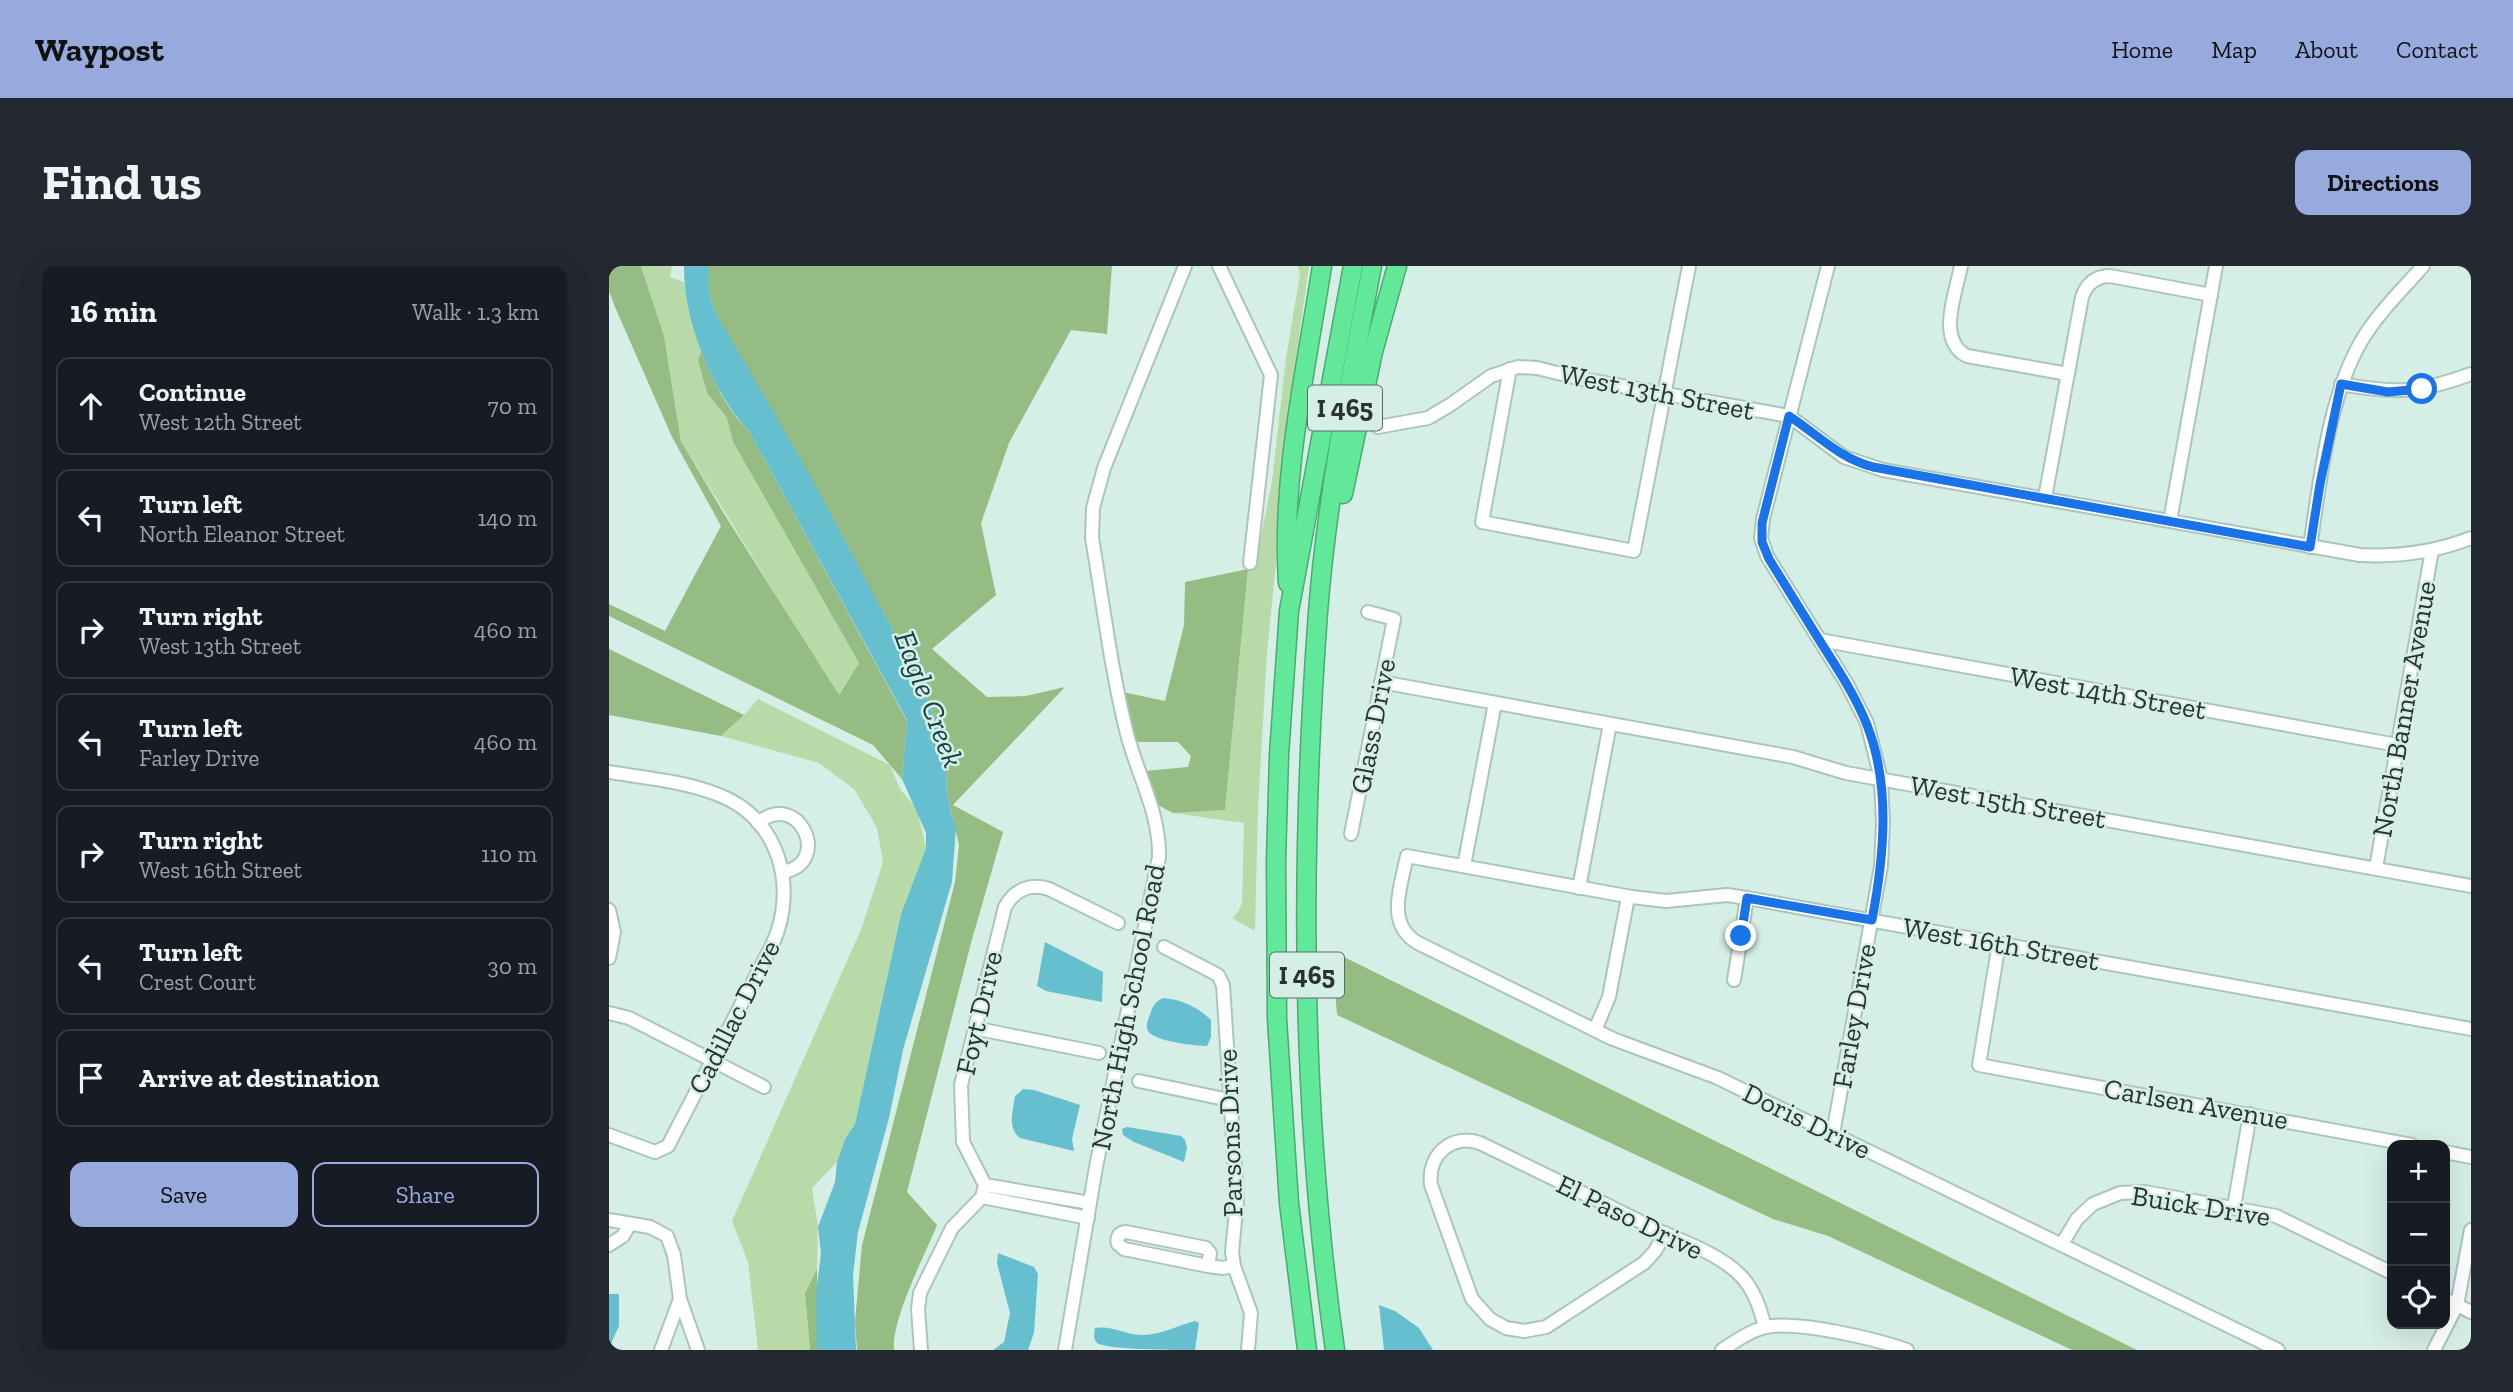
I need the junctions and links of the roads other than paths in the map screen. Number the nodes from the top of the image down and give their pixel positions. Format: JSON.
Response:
{"nodes":[{"id":1,"x":1185,"y":266,"type":"edge"},
{"id":2,"x":1219,"y":266,"type":"edge"},
{"id":3,"x":1322,"y":266,"type":"edge"},
{"id":4,"x":1353,"y":266,"type":"edge"},
{"id":5,"x":1372,"y":266,"type":"edge"},
{"id":6,"x":1397,"y":266,"type":"edge"},
{"id":7,"x":1689,"y":266,"type":"edge"},
{"id":8,"x":1828,"y":266,"type":"edge"},
{"id":9,"x":1961,"y":266,"type":"edge"},
{"id":10,"x":2216,"y":266,"type":"edge"},
{"id":11,"x":2423,"y":266,"type":"edge"},
{"id":12,"x":2211,"y":295,"type":"junction"},
{"id":13,"x":1510,"y":369,"type":"junction"},
{"id":14,"x":2068,"y":374,"type":"junction"},
{"id":15,"x":2471,"y":374,"type":"edge"},
{"id":16,"x":2341,"y":384,"type":"junction"},
{"id":17,"x":1665,"y":394,"type":"junction"},
{"id":18,"x":1789,"y":416,"type":"junction"},
{"id":19,"x":1378,"y":427,"type":"dead end"},
{"id":20,"x":2045,"y":498,"type":"junction"},
{"id":21,"x":2170,"y":521,"type":"junction"},
{"id":22,"x":2471,"y":538,"type":"edge"},
{"id":23,"x":2310,"y":547,"type":"junction"},
{"id":24,"x":2432,"y":550,"type":"junction"},
{"id":25,"x":1325,"y":551,"type":"junction"},
{"id":26,"x":1250,"y":563,"type":"dead end"},
{"id":27,"x":1289,"y":611,"type":"junction"},
{"id":28,"x":1368,"y":612,"type":"dead end"},
{"id":29,"x":1819,"y":640,"type":"junction"},
{"id":30,"x":1381,"y":682,"type":"junction"},
{"id":31,"x":1495,"y":703,"type":"junction"},
{"id":32,"x":1610,"y":724,"type":"junction"},
{"id":33,"x":2397,"y":745,"type":"junction"},
{"id":34,"x":609,"y":772,"type":"edge"},
{"id":35,"x":1881,"y":779,"type":"junction"},
{"id":36,"x":758,"y":823,"type":"junction"},
{"id":37,"x":1351,"y":834,"type":"dead end"},
{"id":38,"x":1407,"y":856,"type":"joint"},
{"id":39,"x":1464,"y":866,"type":"junction"},
{"id":40,"x":2376,"y":868,"type":"junction"},
{"id":41,"x":783,"y":872,"type":"junction"},
{"id":42,"x":2471,"y":886,"type":"edge"},
{"id":43,"x":1579,"y":888,"type":"junction"},
{"id":44,"x":1628,"y":897,"type":"junction"},
{"id":45,"x":1747,"y":898,"type":"junction"},
{"id":46,"x":609,"y":910,"type":"edge"},
{"id":47,"x":1872,"y":920,"type":"junction"},
{"id":48,"x":1118,"y":923,"type":"dead end"},
{"id":49,"x":1999,"y":943,"type":"junction"},
{"id":50,"x":1164,"y":947,"type":"dead end"},
{"id":51,"x":609,"y":958,"type":"edge"},
{"id":52,"x":1734,"y":980,"type":"dead end"},
{"id":53,"x":609,"y":1013,"type":"edge"},
{"id":54,"x":974,"y":1028,"type":"junction"},
{"id":55,"x":2471,"y":1029,"type":"edge"},
{"id":56,"x":1595,"y":1030,"type":"junction"},
{"id":57,"x":1099,"y":1053,"type":"dead end"},
{"id":58,"x":712,"y":1060,"type":"junction"},
{"id":59,"x":1139,"y":1081,"type":"dead end"},
{"id":60,"x":764,"y":1087,"type":"dead end"},
{"id":61,"x":1229,"y":1100,"type":"junction"},
{"id":62,"x":2250,"y":1114,"type":"junction"},
{"id":63,"x":1833,"y":1134,"type":"junction"},
{"id":64,"x":609,"y":1135,"type":"edge"},
{"id":65,"x":2387,"y":1140,"type":"edge"},
{"id":66,"x":2450,"y":1153,"type":"edge"},
{"id":67,"x":2471,"y":1157,"type":"edge"},
{"id":68,"x":983,"y":1191,"type":"junction"},
{"id":69,"x":1090,"y":1203,"type":"junction"},
{"id":70,"x":2234,"y":1207,"type":"junction"},
{"id":71,"x":1088,"y":1218,"type":"junction"},
{"id":72,"x":609,"y":1220,"type":"edge"},
{"id":73,"x":630,"y":1224,"type":"junction"},
{"id":74,"x":2471,"y":1230,"type":"edge"},
{"id":75,"x":1122,"y":1233,"type":"dead end"},
{"id":76,"x":1665,"y":1233,"type":"junction"},
{"id":77,"x":2063,"y":1244,"type":"junction"},
{"id":78,"x":609,"y":1245,"type":"edge"},
{"id":79,"x":1234,"y":1266,"type":"junction"},
{"id":80,"x":2387,"y":1270,"type":"edge"},
{"id":81,"x":680,"y":1299,"type":"junction"},
{"id":82,"x":2450,"y":1302,"type":"edge"},
{"id":83,"x":2457,"y":1305,"type":"junction"},
{"id":84,"x":2471,"y":1312,"type":"edge"},
{"id":85,"x":1765,"y":1327,"type":"junction"},
{"id":86,"x":1858,"y":1344,"type":"edge"},
{"id":87,"x":661,"y":1350,"type":"edge"},
{"id":88,"x":698,"y":1350,"type":"edge"},
{"id":89,"x":921,"y":1350,"type":"edge"},
{"id":90,"x":1065,"y":1350,"type":"edge"},
{"id":91,"x":1248,"y":1350,"type":"edge"},
{"id":92,"x":1307,"y":1350,"type":"edge"},
{"id":93,"x":1335,"y":1350,"type":"edge"},
{"id":94,"x":1722,"y":1350,"type":"edge"},
{"id":95,"x":1907,"y":1350,"type":"edge"},
{"id":96,"x":2278,"y":1350,"type":"edge"},
{"id":97,"x":2434,"y":1350,"type":"edge"}],
"edges":[{"from":1,"to":69,"type":"street","name":"North High School Road"},
{"from":2,"to":26,"type":"street"},
{"from":3,"to":27,"type":"highway"},
{"from":4,"to":27,"type":"highway","number":"I 465"},
{"from":5,"to":25,"type":"highway","number":"I 465"},
{"from":6,"to":25,"type":"highway"},
{"from":7,"to":17,"type":"street"},
{"from":8,"to":18,"type":"street","name":"Farley Drive"},
{"from":9,"to":14,"type":"street"},
{"from":10,"to":12,"type":"street"},
{"from":11,"to":16,"type":"street"},
{"from":12,"to":14,"type":"street"},
{"from":12,"to":21,"type":"street"},
{"from":13,"to":17,"type":"street","name":"West 13th Street"},
{"from":13,"to":17,"type":"street"},
{"from":13,"to":19,"type":"street","name":"West 13th Street"},
{"from":14,"to":20,"type":"street"},
{"from":15,"to":16,"type":"street"},
{"from":16,"to":23,"type":"street"},
{"from":17,"to":18,"type":"street","name":"West 13th Street"},
{"from":18,"to":20,"type":"street","name":"West 13th Street"},
{"from":18,"to":29,"type":"street","name":"Farley Drive"},
{"from":20,"to":21,"type":"street","name":"West 13th Street"},
{"from":21,"to":23,"type":"street","name":"West 13th Street"},
{"from":22,"to":24,"type":"street","name":"West 13th Street"},
{"from":23,"to":24,"type":"street","name":"West 13th Street"},
{"from":24,"to":33,"type":"street","name":"North Banner Avenue"},
{"from":25,"to":93,"type":"highway","number":"I 465"},
{"from":27,"to":92,"type":"highway","number":"I 465"},
{"from":28,"to":30,"type":"street","name":"Glass Drive"},
{"from":29,"to":33,"type":"street","name":"West 14th Street"},
{"from":29,"to":35,"type":"street","name":"Farley Drive"},
{"from":30,"to":31,"type":"street","name":"West 15th Street"},
{"from":30,"to":37,"type":"street","name":"Glass Drive"},
{"from":31,"to":32,"type":"street","name":"West 15th Street"},
{"from":31,"to":39,"type":"street"},
{"from":32,"to":35,"type":"street","name":"West 15th Street"},
{"from":32,"to":43,"type":"street"},
{"from":33,"to":40,"type":"street","name":"North Banner Avenue"},
{"from":34,"to":36,"type":"street","name":"Cadillac Drive"},
{"from":35,"to":40,"type":"street","name":"West 15th Street"},
{"from":35,"to":47,"type":"street","name":"Farley Drive"},
{"from":36,"to":41,"type":"street","name":"Cadillac Drive"},
{"from":36,"to":41,"type":"street"},
{"from":38,"to":39,"type":"street","name":"West 16th Street"},
{"from":38,"to":56,"type":"street","name":"Doris Drive"},
{"from":39,"to":43,"type":"street","name":"West 16th Street"},
{"from":40,"to":42,"type":"street","name":"West 15th Street"},
{"from":41,"to":58,"type":"street","name":"Cadillac Drive"},
{"from":43,"to":44,"type":"street","name":"West 16th Street"},
{"from":44,"to":45,"type":"street","name":"West 16th Street"},
{"from":44,"to":56,"type":"street"},
{"from":45,"to":47,"type":"street","name":"West 16th Street"},
{"from":45,"to":52,"type":"street"},
{"from":46,"to":51,"type":"street"},
{"from":47,"to":49,"type":"street","name":"West 16th Street"},
{"from":47,"to":63,"type":"street","name":"Farley Drive"},
{"from":48,"to":54,"type":"street","name":"Foyt Drive"},
{"from":49,"to":55,"type":"street","name":"West 16th Street"},
{"from":49,"to":62,"type":"street","name":"Carlsen Avenue"},
{"from":50,"to":61,"type":"street","name":"Parsons Drive"},
{"from":53,"to":58,"type":"street"},
{"from":54,"to":57,"type":"street"},
{"from":54,"to":68,"type":"street","name":"Foyt Drive"},
{"from":56,"to":63,"type":"street","name":"Doris Drive"},
{"from":58,"to":60,"type":"street"},
{"from":58,"to":64,"type":"street","name":"Cadillac Drive"},
{"from":59,"to":61,"type":"street"},
{"from":61,"to":79,"type":"street","name":"Parsons Drive"},
{"from":62,"to":65,"type":"street","name":"Carlsen Avenue"},
{"from":62,"to":70,"type":"street"},
{"from":63,"to":77,"type":"street","name":"Doris Drive"},
{"from":66,"to":67,"type":"street"},
{"from":68,"to":69,"type":"street"},
{"from":68,"to":71,"type":"street"},
{"from":68,"to":89,"type":"street"},
{"from":69,"to":71,"type":"street","name":"North High School Road"},
{"from":70,"to":77,"type":"street","name":"Buick Drive"},
{"from":70,"to":80,"type":"street","name":"Buick Drive"},
{"from":71,"to":90,"type":"street","name":"North High School Road"},
{"from":72,"to":73,"type":"street"},
{"from":73,"to":78,"type":"street"},
{"from":73,"to":81,"type":"street"},
{"from":74,"to":83,"type":"street"},
{"from":75,"to":79,"type":"street"},
{"from":76,"to":76,"type":"street","name":"El Paso Drive"},
{"from":76,"to":85,"type":"street","name":"El Paso Drive"},
{"from":77,"to":96,"type":"street","name":"Doris Drive"},
{"from":79,"to":91,"type":"street","name":"Parsons Drive"},
{"from":81,"to":87,"type":"street"},
{"from":81,"to":88,"type":"street"},
{"from":82,"to":83,"type":"street"},
{"from":83,"to":84,"type":"street"},
{"from":83,"to":97,"type":"street"},
{"from":85,"to":86,"type":"street"},
{"from":85,"to":94,"type":"street"},
{"from":86,"to":95,"type":"street"}]}
